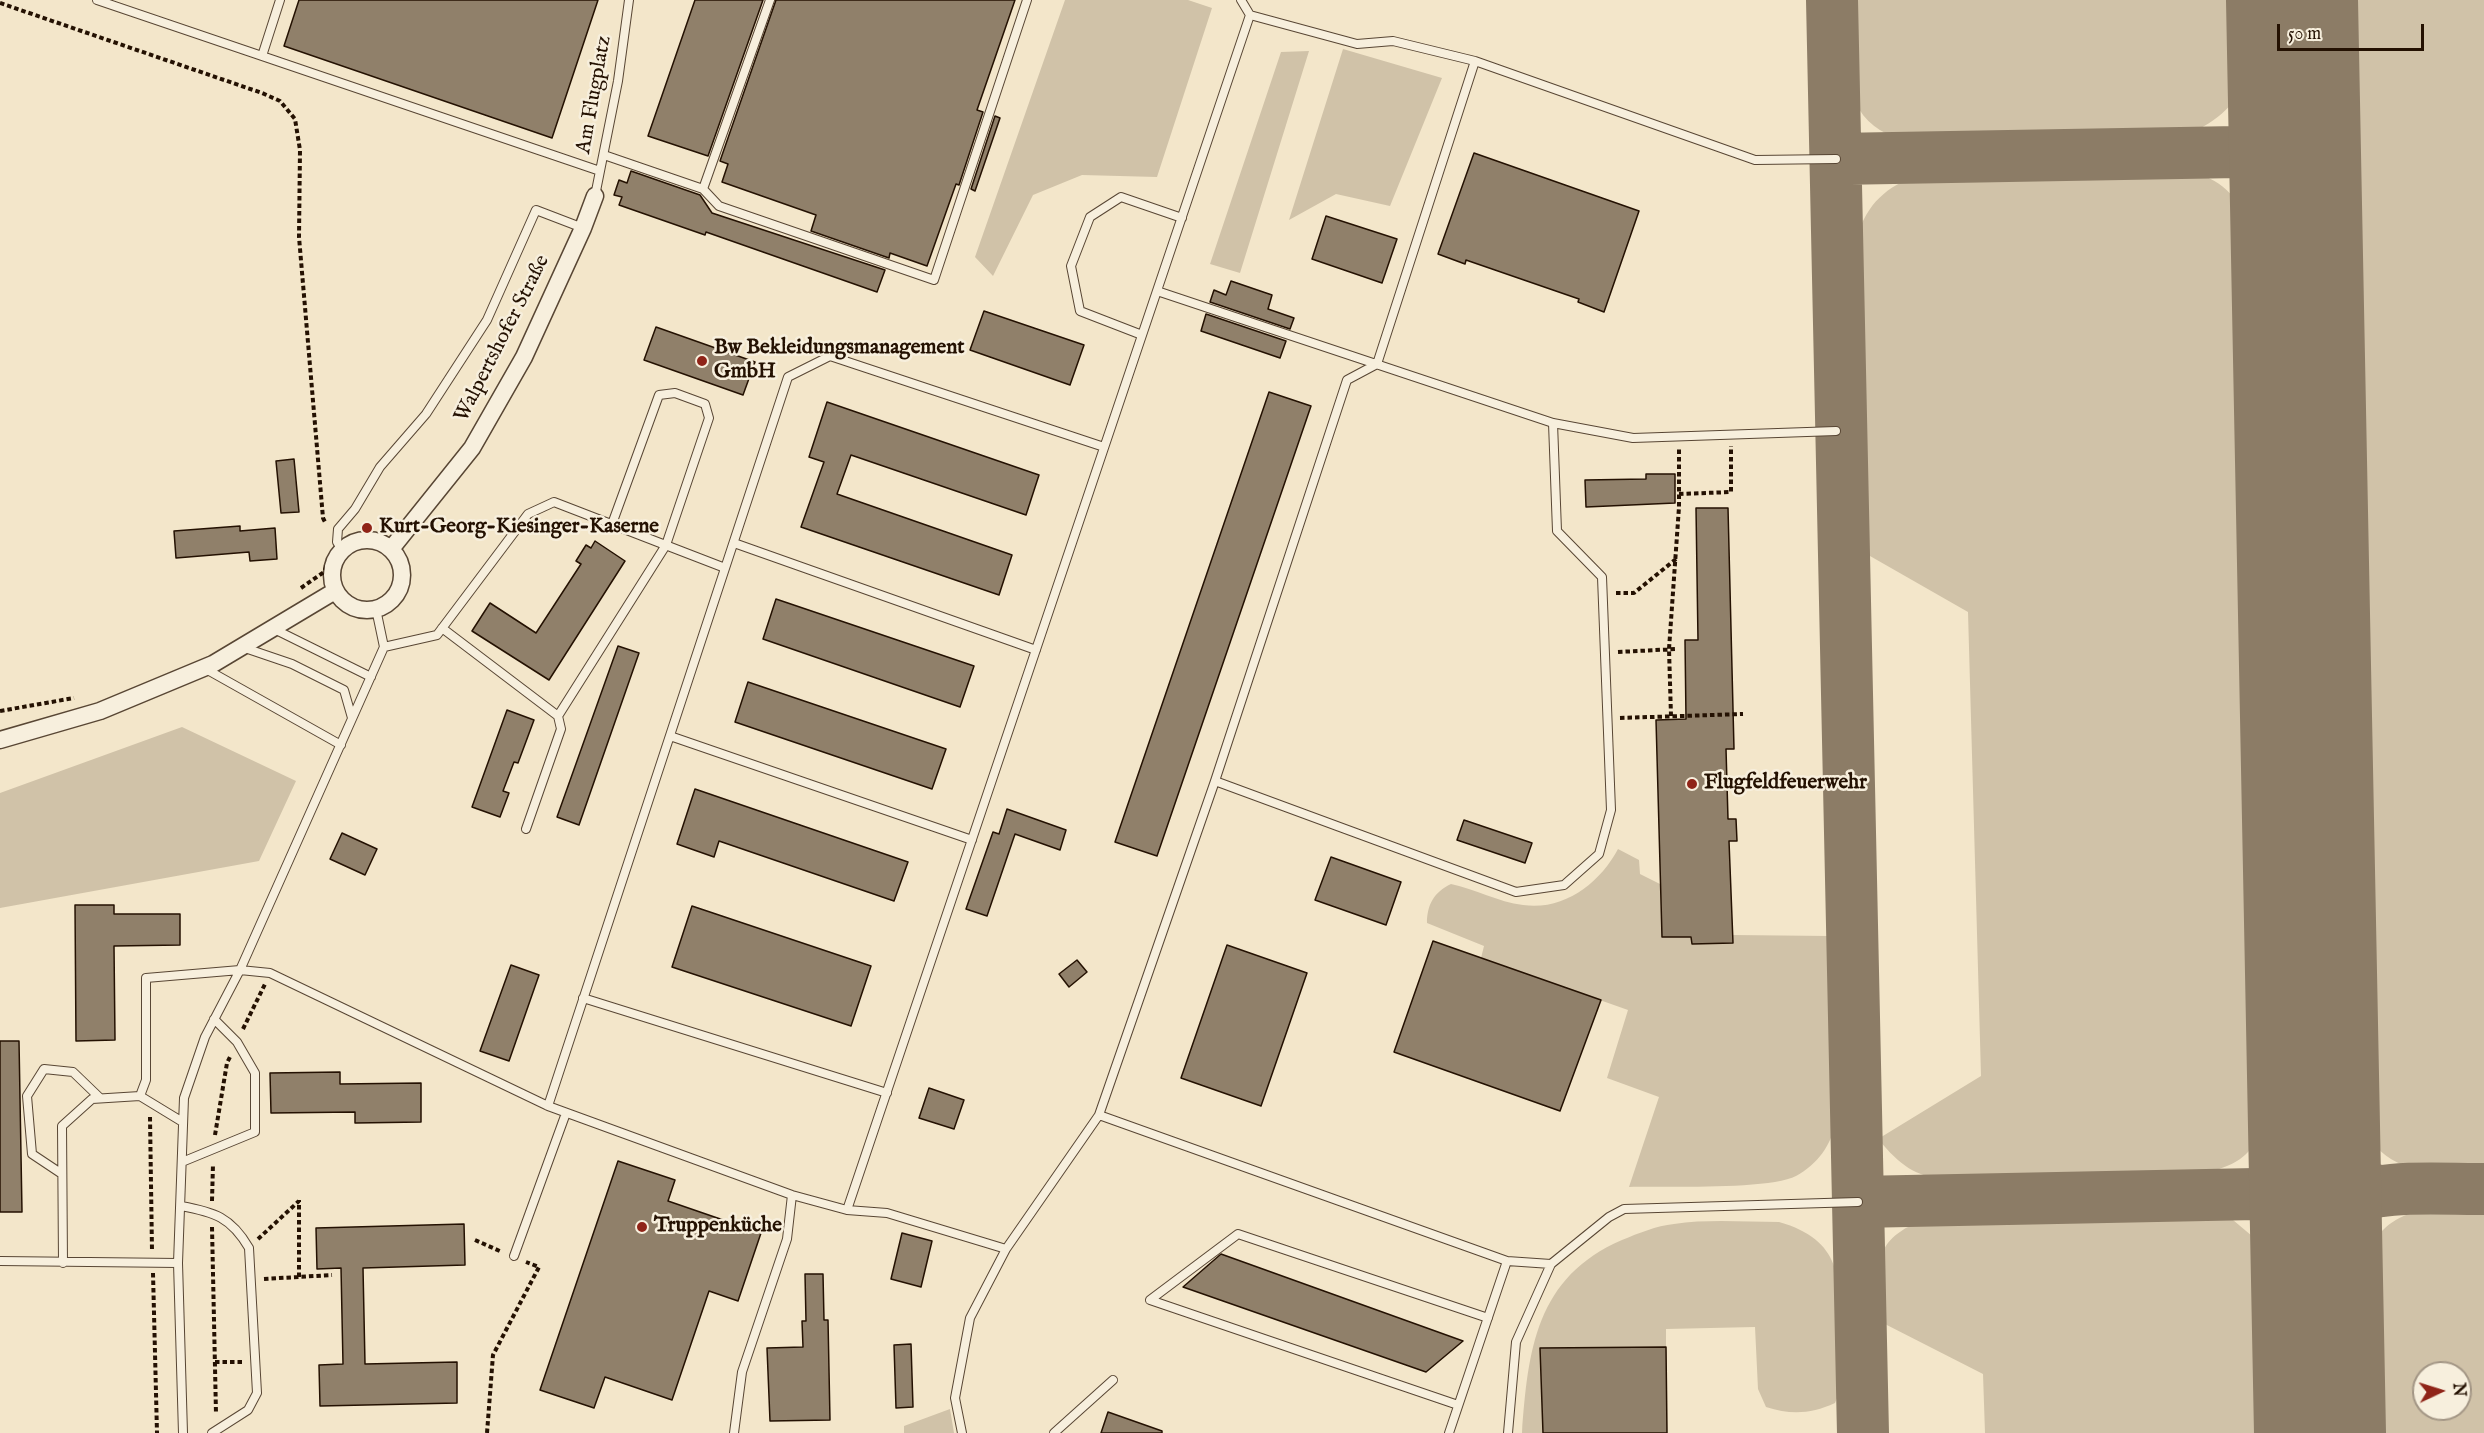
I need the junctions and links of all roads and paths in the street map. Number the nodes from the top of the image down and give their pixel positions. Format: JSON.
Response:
{"nodes":[{"id":1,"x":98,"y":0,"type":"edge"},
{"id":2,"x":280,"y":0,"type":"edge"},
{"id":3,"x":629,"y":0,"type":"edge"},
{"id":4,"x":770,"y":0,"type":"edge"},
{"id":5,"x":1027,"y":0,"type":"edge"},
{"id":6,"x":1241,"y":0,"type":"edge"},
{"id":7,"x":0,"y":3,"type":"edge"},
{"id":8,"x":1250,"y":15,"type":"junction"},
{"id":9,"x":262,"y":56,"type":"junction"},
{"id":10,"x":1475,"y":61,"type":"junction"},
{"id":11,"x":604,"y":154,"type":"junction"},
{"id":12,"x":1836,"y":159,"type":"dead end"},
{"id":13,"x":600,"y":171,"type":"junction"},
{"id":14,"x":703,"y":189,"type":"junction"},
{"id":15,"x":595,"y":196,"type":"joint"},
{"id":16,"x":1182,"y":218,"type":"junction"},
{"id":17,"x":584,"y":228,"type":"junction"},
{"id":18,"x":1157,"y":291,"type":"junction"},
{"id":19,"x":1142,"y":335,"type":"junction"},
{"id":20,"x":1377,"y":364,"type":"junction"},
{"id":21,"x":1553,"y":423,"type":"junction"},
{"id":22,"x":1836,"y":431,"type":"dead end"},
{"id":23,"x":1730,"y":434,"type":"junction"},
{"id":24,"x":1680,"y":436,"type":"junction"},
{"id":25,"x":1104,"y":447,"type":"junction"},
{"id":26,"x":1679,"y":494,"type":"junction"},
{"id":27,"x":612,"y":524,"type":"junction"},
{"id":28,"x":734,"y":543,"type":"junction"},
{"id":29,"x":666,"y":545,"type":"junction"},
{"id":30,"x":339,"y":546,"type":"junction"},
{"id":31,"x":391,"y":549,"type":"junction"},
{"id":32,"x":1676,"y":559,"type":"junction"},
{"id":33,"x":725,"y":568,"type":"junction"},
{"id":34,"x":335,"y":591,"type":"junction"},
{"id":35,"x":295,"y":592,"type":"dead end"},
{"id":36,"x":1603,"y":593,"type":"junction"},
{"id":37,"x":376,"y":609,"type":"junction"},
{"id":38,"x":272,"y":628,"type":"junction"},
{"id":39,"x":442,"y":628,"type":"junction"},
{"id":40,"x":242,"y":647,"type":"junction"},
{"id":41,"x":384,"y":647,"type":"junction"},
{"id":42,"x":1677,"y":649,"type":"dead end"},
{"id":43,"x":1036,"y":650,"type":"junction"},
{"id":44,"x":1669,"y":650,"type":"junction"},
{"id":45,"x":1605,"y":652,"type":"junction"},
{"id":46,"x":203,"y":668,"type":"junction"},
{"id":47,"x":371,"y":677,"type":"junction"},
{"id":48,"x":85,"y":695,"type":"dead end"},
{"id":49,"x":0,"y":711,"type":"edge"},
{"id":50,"x":1743,"y":714,"type":"dead end"},
{"id":51,"x":558,"y":716,"type":"junction"},
{"id":52,"x":1671,"y":716,"type":"junction"},
{"id":53,"x":352,"y":718,"type":"junction"},
{"id":54,"x":1607,"y":718,"type":"junction"},
{"id":55,"x":670,"y":736,"type":"junction"},
{"id":56,"x":0,"y":740,"type":"edge"},
{"id":57,"x":341,"y":744,"type":"junction"},
{"id":58,"x":1215,"y":781,"type":"junction"},
{"id":59,"x":526,"y":829,"type":"dead end"},
{"id":60,"x":972,"y":840,"type":"junction"},
{"id":61,"x":240,"y":970,"type":"junction"},
{"id":62,"x":270,"y":973,"type":"junction"},
{"id":63,"x":584,"y":998,"type":"junction"},
{"id":64,"x":214,"y":1019,"type":"junction"},
{"id":65,"x":237,"y":1042,"type":"junction"},
{"id":66,"x":887,"y":1094,"type":"junction"},
{"id":67,"x":140,"y":1096,"type":"junction"},
{"id":68,"x":100,"y":1098,"type":"junction"},
{"id":69,"x":548,"y":1106,"type":"junction"},
{"id":70,"x":566,"y":1113,"type":"junction"},
{"id":71,"x":1099,"y":1115,"type":"junction"},
{"id":72,"x":181,"y":1120,"type":"junction"},
{"id":73,"x":214,"y":1150,"type":"junction"},
{"id":74,"x":182,"y":1162,"type":"junction"},
{"id":75,"x":62,"y":1174,"type":"junction"},
{"id":76,"x":792,"y":1194,"type":"junction"},
{"id":77,"x":1858,"y":1202,"type":"dead end"},
{"id":78,"x":181,"y":1206,"type":"junction"},
{"id":79,"x":848,"y":1210,"type":"junction"},
{"id":80,"x":211,"y":1211,"type":"junction"},
{"id":81,"x":475,"y":1240,"type":"dead end"},
{"id":82,"x":249,"y":1248,"type":"junction"},
{"id":83,"x":1006,"y":1250,"type":"junction"},
{"id":84,"x":514,"y":1256,"type":"junction"},
{"id":85,"x":1507,"y":1261,"type":"junction"},
{"id":86,"x":0,"y":1262,"type":"edge"},
{"id":87,"x":63,"y":1263,"type":"junction"},
{"id":88,"x":178,"y":1263,"type":"junction"},
{"id":89,"x":1551,"y":1264,"type":"junction"},
{"id":90,"x":332,"y":1275,"type":"dead end"},
{"id":91,"x":299,"y":1277,"type":"junction"},
{"id":92,"x":252,"y":1280,"type":"junction"},
{"id":93,"x":1488,"y":1318,"type":"junction"},
{"id":94,"x":215,"y":1362,"type":"junction"},
{"id":95,"x":255,"y":1362,"type":"junction"},
{"id":96,"x":1113,"y":1380,"type":"dead end"},
{"id":97,"x":1458,"y":1405,"type":"junction"},
{"id":98,"x":183,"y":1433,"type":"edge"},
{"id":99,"x":215,"y":1433,"type":"edge"},
{"id":100,"x":487,"y":1433,"type":"edge"},
{"id":101,"x":734,"y":1433,"type":"edge"},
{"id":102,"x":962,"y":1433,"type":"edge"},
{"id":103,"x":1054,"y":1433,"type":"edge"},
{"id":104,"x":1449,"y":1433,"type":"edge"},
{"id":105,"x":1508,"y":1433,"type":"edge"}],
"edges":[{"from":1,"to":9,"type":"lane"},
{"from":2,"to":9,"type":"lane"},
{"from":3,"to":11,"type":"lane","name":"Am Flugplatz"},
{"from":4,"to":14,"type":"lane"},
{"from":5,"to":14,"type":"lane"},
{"from":6,"to":8,"type":"lane"},
{"from":7,"to":30,"type":"path"},
{"from":8,"to":10,"type":"lane"},
{"from":8,"to":16,"type":"lane"},
{"from":9,"to":13,"type":"lane"},
{"from":10,"to":12,"type":"lane"},
{"from":10,"to":20,"type":"lane"},
{"from":11,"to":13,"type":"lane","name":"Am Flugplatz"},
{"from":11,"to":14,"type":"lane"},
{"from":13,"to":15,"type":"lane","name":"Am Flugplatz"},
{"from":15,"to":17,"type":"street","name":"Walpertshofer Straße"},
{"from":16,"to":18,"type":"lane"},
{"from":16,"to":19,"type":"lane"},
{"from":17,"to":30,"type":"lane"},
{"from":17,"to":31,"type":"street","name":"Walpertshofer Straße"},
{"from":18,"to":19,"type":"lane"},
{"from":18,"to":20,"type":"lane"},
{"from":19,"to":25,"type":"lane"},
{"from":20,"to":21,"type":"lane"},
{"from":20,"to":58,"type":"lane"},
{"from":21,"to":24,"type":"lane"},
{"from":21,"to":36,"type":"lane"},
{"from":22,"to":23,"type":"lane"},
{"from":23,"to":24,"type":"lane"},
{"from":23,"to":26,"type":"path"},
{"from":24,"to":26,"type":"path"},
{"from":25,"to":28,"type":"lane"},
{"from":25,"to":43,"type":"lane"},
{"from":26,"to":32,"type":"path"},
{"from":27,"to":29,"type":"lane"},
{"from":27,"to":29,"type":"lane"},
{"from":27,"to":39,"type":"lane"},
{"from":28,"to":33,"type":"lane"},
{"from":28,"to":43,"type":"lane"},
{"from":29,"to":33,"type":"lane"},
{"from":29,"to":51,"type":"lane"},
{"from":30,"to":31,"type":"street"},
{"from":30,"to":34,"type":"street"},
{"from":30,"to":35,"type":"path"},
{"from":31,"to":37,"type":"street"},
{"from":32,"to":36,"type":"path"},
{"from":32,"to":44,"type":"path"},
{"from":33,"to":55,"type":"lane"},
{"from":34,"to":37,"type":"street"},
{"from":34,"to":38,"type":"street"},
{"from":36,"to":45,"type":"lane"},
{"from":37,"to":41,"type":"lane"},
{"from":38,"to":40,"type":"street"},
{"from":38,"to":47,"type":"lane"},
{"from":39,"to":41,"type":"lane"},
{"from":39,"to":51,"type":"lane"},
{"from":40,"to":46,"type":"street"},
{"from":40,"to":53,"type":"lane"},
{"from":41,"to":47,"type":"lane"},
{"from":42,"to":44,"type":"path"},
{"from":43,"to":60,"type":"lane"},
{"from":44,"to":45,"type":"path"},
{"from":44,"to":52,"type":"path"},
{"from":45,"to":54,"type":"lane"},
{"from":46,"to":56,"type":"street"},
{"from":46,"to":57,"type":"lane"},
{"from":47,"to":53,"type":"lane"},
{"from":48,"to":49,"type":"path"},
{"from":50,"to":52,"type":"path"},
{"from":51,"to":59,"type":"lane"},
{"from":52,"to":54,"type":"path"},
{"from":53,"to":57,"type":"lane"},
{"from":54,"to":58,"type":"lane"},
{"from":55,"to":60,"type":"lane"},
{"from":55,"to":63,"type":"lane"},
{"from":57,"to":61,"type":"lane"},
{"from":58,"to":71,"type":"lane"},
{"from":60,"to":66,"type":"lane"},
{"from":61,"to":62,"type":"lane"},
{"from":61,"to":64,"type":"lane"},
{"from":61,"to":67,"type":"lane"},
{"from":62,"to":65,"type":"path"},
{"from":62,"to":69,"type":"lane"},
{"from":63,"to":66,"type":"lane"},
{"from":63,"to":69,"type":"lane"},
{"from":64,"to":65,"type":"lane"},
{"from":64,"to":72,"type":"lane"},
{"from":65,"to":73,"type":"path"},
{"from":65,"to":73,"type":"lane"},
{"from":66,"to":79,"type":"lane"},
{"from":67,"to":68,"type":"lane"},
{"from":67,"to":72,"type":"lane"},
{"from":68,"to":75,"type":"lane"},
{"from":68,"to":75,"type":"lane"},
{"from":69,"to":70,"type":"lane"},
{"from":70,"to":76,"type":"lane"},
{"from":70,"to":84,"type":"lane"},
{"from":71,"to":83,"type":"lane"},
{"from":71,"to":85,"type":"lane"},
{"from":72,"to":74,"type":"lane"},
{"from":73,"to":74,"type":"lane"},
{"from":73,"to":80,"type":"path"},
{"from":74,"to":78,"type":"lane"},
{"from":75,"to":87,"type":"lane"},
{"from":76,"to":79,"type":"lane"},
{"from":76,"to":101,"type":"lane"},
{"from":77,"to":89,"type":"lane"},
{"from":78,"to":80,"type":"lane"},
{"from":78,"to":88,"type":"lane"},
{"from":79,"to":83,"type":"lane"},
{"from":80,"to":82,"type":"lane"},
{"from":80,"to":94,"type":"path"},
{"from":81,"to":84,"type":"path"},
{"from":82,"to":91,"type":"path"},
{"from":82,"to":92,"type":"lane"},
{"from":83,"to":102,"type":"lane"},
{"from":84,"to":100,"type":"path"},
{"from":85,"to":89,"type":"lane"},
{"from":85,"to":93,"type":"lane"},
{"from":86,"to":87,"type":"lane"},
{"from":87,"to":88,"type":"lane"},
{"from":88,"to":98,"type":"lane"},
{"from":89,"to":105,"type":"lane"},
{"from":90,"to":91,"type":"path"},
{"from":91,"to":92,"type":"path"},
{"from":92,"to":95,"type":"lane"},
{"from":93,"to":97,"type":"lane"},
{"from":93,"to":97,"type":"lane"},
{"from":94,"to":95,"type":"path"},
{"from":94,"to":99,"type":"path"},
{"from":95,"to":99,"type":"lane"},
{"from":96,"to":103,"type":"lane"},
{"from":97,"to":104,"type":"lane"}]}
